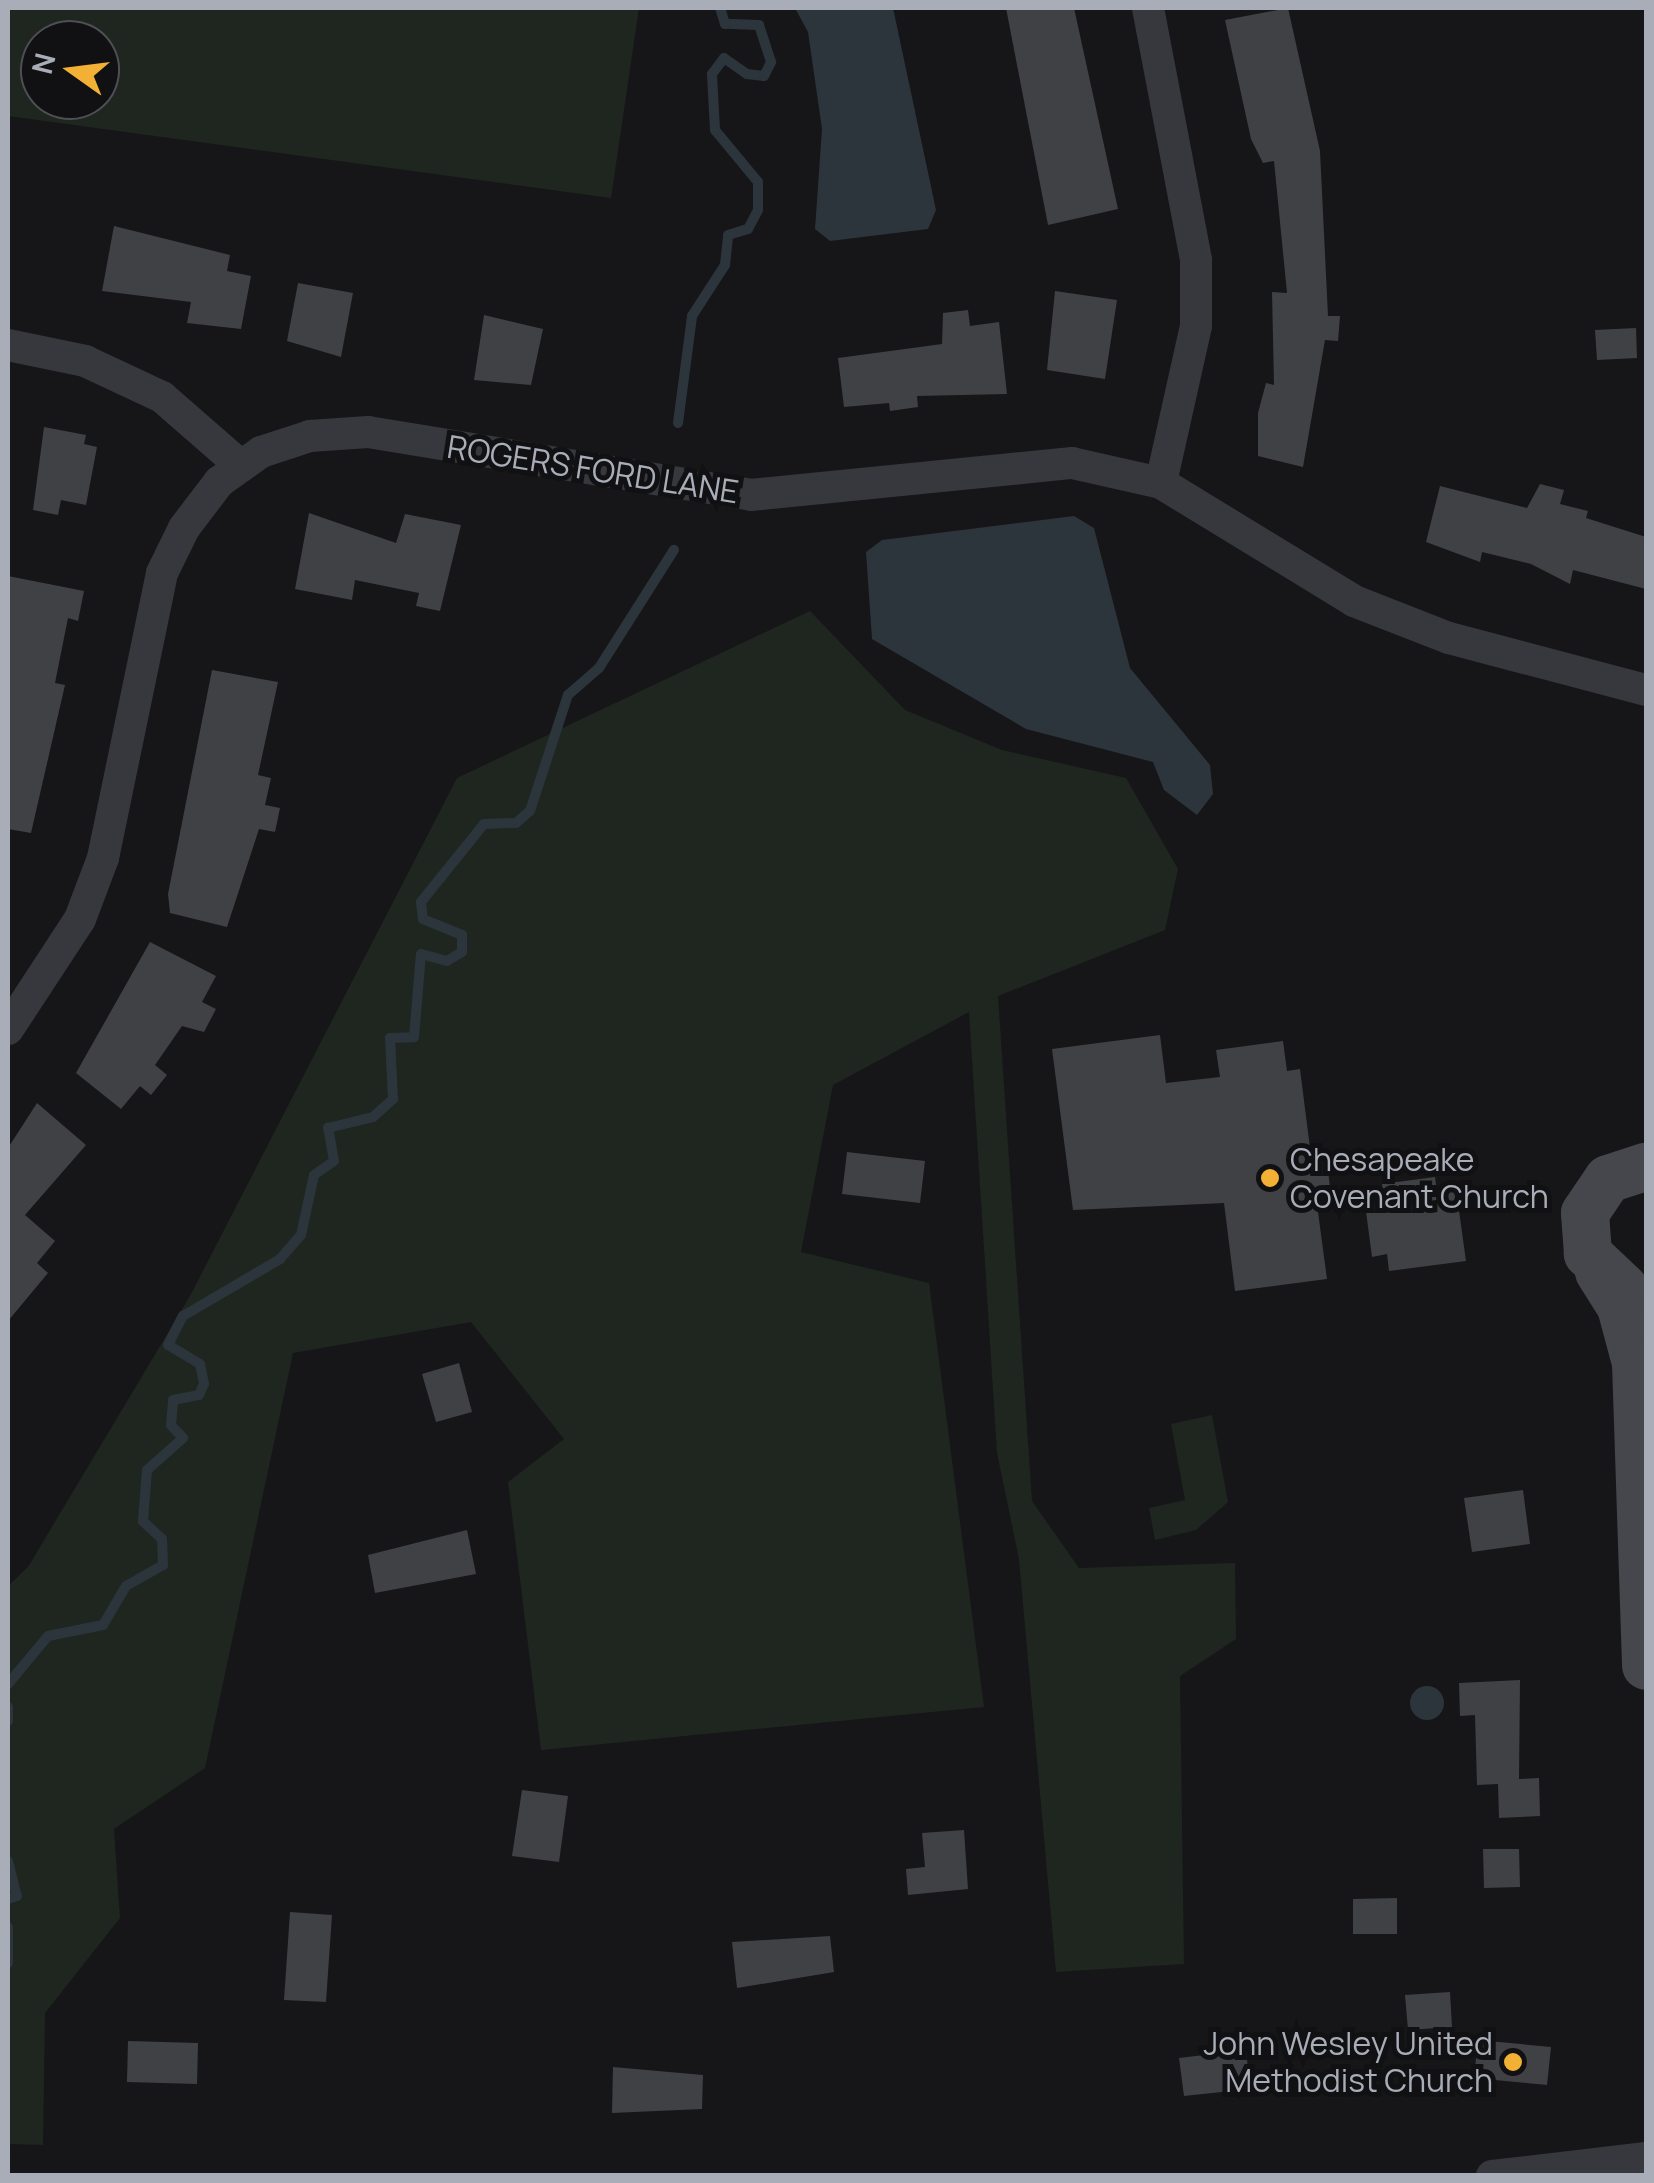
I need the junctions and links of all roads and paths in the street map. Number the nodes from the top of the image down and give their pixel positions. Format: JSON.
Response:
{"nodes":[{"id":1,"x":1148,"y":8,"type":"edge"},
{"id":2,"x":8,"y":346,"type":"edge"},
{"id":3,"x":242,"y":466,"type":"junction"},
{"id":4,"x":1160,"y":483,"type":"junction"},
{"id":5,"x":1646,"y":690,"type":"edge"},
{"id":6,"x":8,"y":1030,"type":"edge"},
{"id":7,"x":1640,"y":1155,"type":"edge"},
{"id":8,"x":1599,"y":1272,"type":"junction"},
{"id":9,"x":1646,"y":1292,"type":"edge"},
{"id":10,"x":1641,"y":1355,"type":"edge"},
{"id":11,"x":1646,"y":1666,"type":"edge"},
{"id":12,"x":1646,"y":2158,"type":"edge"},
{"id":13,"x":1492,"y":2176,"type":"edge"}],
"edges":[{"from":1,"to":4,"type":"street"},
{"from":2,"to":3,"type":"street"},
{"from":3,"to":4,"type":"street","name":"ROGERS FORD LANE"},
{"from":3,"to":6,"type":"street","name":"ROGERS FORD LANE"},
{"from":4,"to":5,"type":"street","name":"ROGERS FORD LANE"},
{"from":7,"to":8,"type":"street"},
{"from":8,"to":9,"type":"street"},
{"from":8,"to":10,"type":"street"},
{"from":10,"to":11,"type":"street"},
{"from":12,"to":13,"type":"street"}]}
